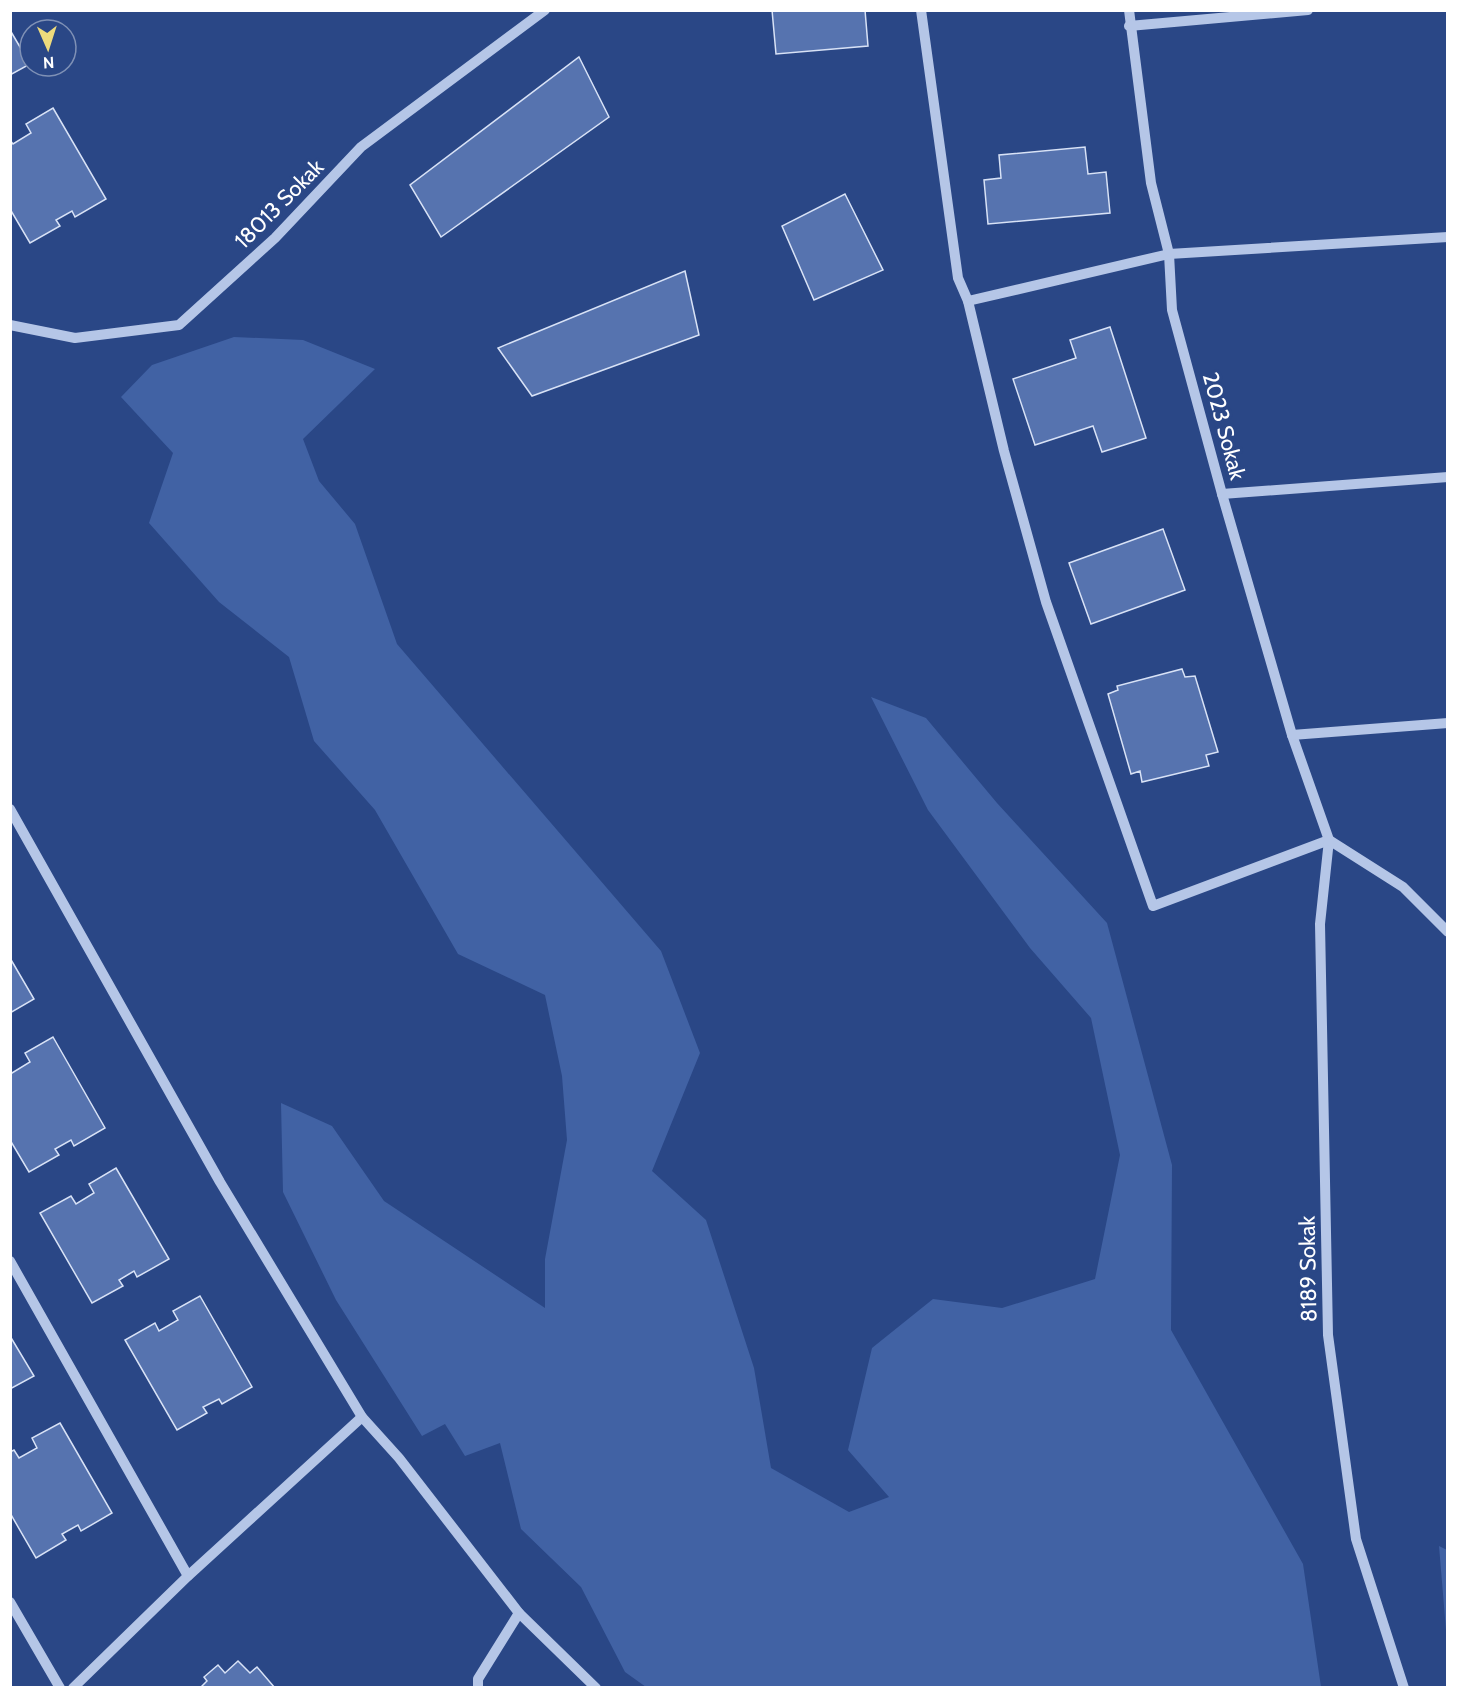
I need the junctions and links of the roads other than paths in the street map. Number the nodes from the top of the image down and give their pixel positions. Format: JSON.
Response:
{"nodes":[{"id":1,"x":545,"y":10,"type":"edge"},
{"id":2,"x":921,"y":10,"type":"edge"},
{"id":3,"x":1129,"y":10,"type":"edge"},
{"id":4,"x":1308,"y":10,"type":"edge"},
{"id":5,"x":1130,"y":26,"type":"junction"},
{"id":6,"x":1448,"y":237,"type":"edge"},
{"id":7,"x":1169,"y":254,"type":"junction"},
{"id":8,"x":968,"y":301,"type":"junction"},
{"id":9,"x":10,"y":325,"type":"edge"},
{"id":10,"x":1448,"y":477,"type":"edge"},
{"id":11,"x":1222,"y":494,"type":"junction"},
{"id":12,"x":1448,"y":723,"type":"edge"},
{"id":13,"x":1292,"y":735,"type":"junction"},
{"id":14,"x":10,"y":809,"type":"edge"},
{"id":15,"x":1329,"y":840,"type":"junction"},
{"id":16,"x":1448,"y":932,"type":"edge"},
{"id":17,"x":10,"y":1261,"type":"edge"},
{"id":18,"x":362,"y":1417,"type":"junction"},
{"id":19,"x":188,"y":1576,"type":"junction"},
{"id":20,"x":10,"y":1602,"type":"edge"},
{"id":21,"x":519,"y":1613,"type":"junction"},
{"id":22,"x":60,"y":1688,"type":"edge"},
{"id":23,"x":73,"y":1688,"type":"edge"},
{"id":24,"x":478,"y":1688,"type":"edge"},
{"id":25,"x":596,"y":1688,"type":"edge"},
{"id":26,"x":1404,"y":1688,"type":"edge"}],
"edges":[{"from":1,"to":9,"type":"street","name":"18013 Sokak"},
{"from":2,"to":8,"type":"street"},
{"from":3,"to":5,"type":"street","name":"2023 Sokak"},
{"from":4,"to":5,"type":"street"},
{"from":5,"to":7,"type":"street","name":"2023 Sokak"},
{"from":6,"to":7,"type":"street"},
{"from":7,"to":8,"type":"street"},
{"from":7,"to":11,"type":"street","name":"2023 Sokak"},
{"from":8,"to":15,"type":"street"},
{"from":10,"to":11,"type":"street"},
{"from":11,"to":13,"type":"street","name":"2023 Sokak"},
{"from":12,"to":13,"type":"street"},
{"from":13,"to":15,"type":"street","name":"2023 Sokak"},
{"from":14,"to":18,"type":"street"},
{"from":15,"to":16,"type":"street"},
{"from":15,"to":26,"type":"street","name":"8189 Sokak"},
{"from":17,"to":19,"type":"street"},
{"from":18,"to":19,"type":"street"},
{"from":18,"to":21,"type":"street"},
{"from":19,"to":23,"type":"street"},
{"from":20,"to":22,"type":"street"},
{"from":21,"to":24,"type":"street"},
{"from":21,"to":25,"type":"street"}]}
